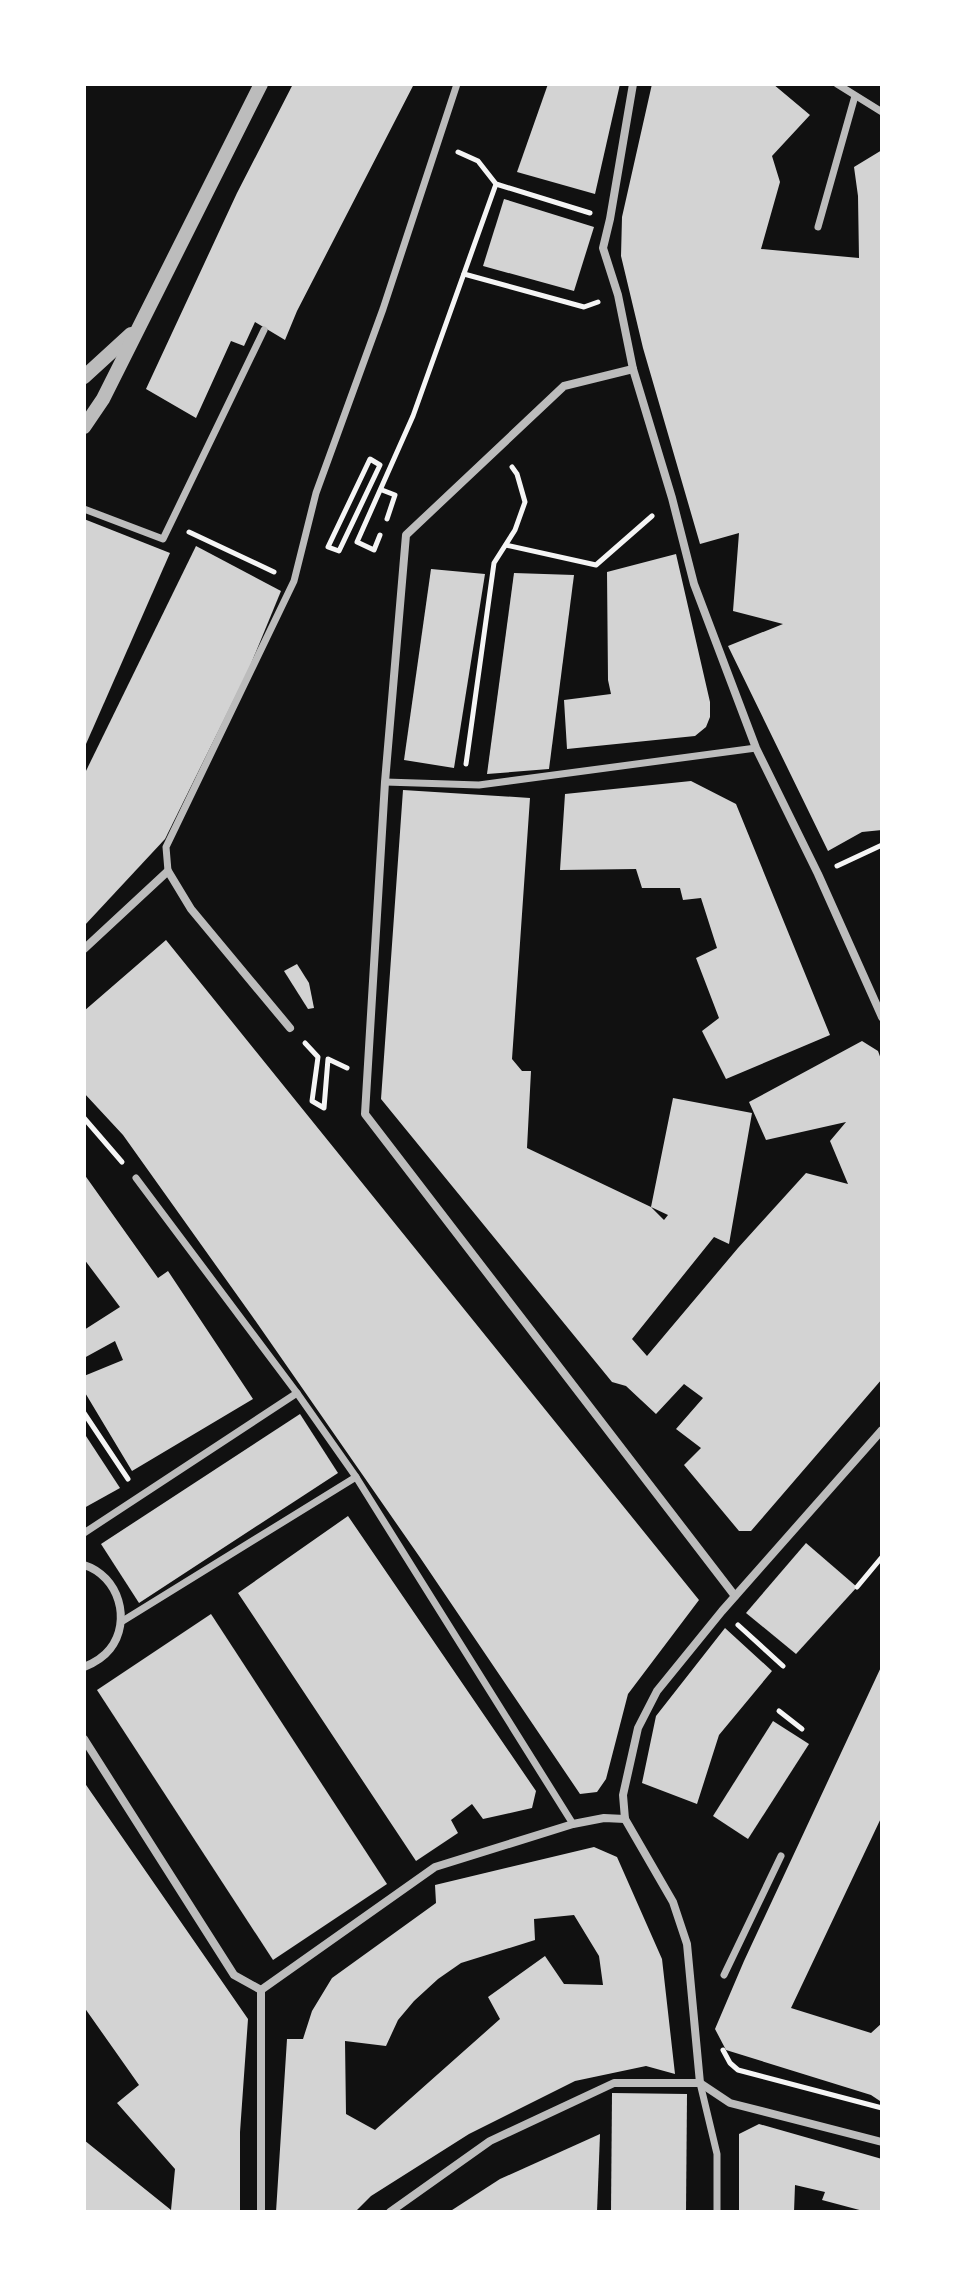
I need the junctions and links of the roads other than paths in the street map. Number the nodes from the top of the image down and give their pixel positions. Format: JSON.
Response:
{"nodes":[{"id":1,"x":261,"y":84,"type":"edge"},
{"id":2,"x":457,"y":84,"type":"edge"},
{"id":3,"x":633,"y":84,"type":"edge"},
{"id":4,"x":837,"y":84,"type":"edge"},
{"id":5,"x":855,"y":96,"type":"junction"},
{"id":6,"x":882,"y":112,"type":"edge"},
{"id":7,"x":818,"y":227,"type":"dead end"},
{"id":8,"x":138,"y":328,"type":"junction"},
{"id":9,"x":264,"y":330,"type":"dead end"},
{"id":10,"x":633,"y":369,"type":"junction"},
{"id":11,"x":84,"y":377,"type":"edge"},
{"id":12,"x":84,"y":427,"type":"edge"},
{"id":13,"x":84,"y":509,"type":"edge"},
{"id":14,"x":756,"y":748,"type":"junction"},
{"id":15,"x":385,"y":782,"type":"junction"},
{"id":16,"x":168,"y":871,"type":"junction"},
{"id":17,"x":84,"y":949,"type":"edge"},
{"id":18,"x":882,"y":1017,"type":"edge"},
{"id":19,"x":290,"y":1028,"type":"road end"},
{"id":20,"x":136,"y":1178,"type":"road end"},
{"id":21,"x":297,"y":1393,"type":"junction"},
{"id":22,"x":882,"y":1430,"type":"edge"},
{"id":23,"x":356,"y":1477,"type":"junction"},
{"id":24,"x":84,"y":1533,"type":"edge"},
{"id":25,"x":84,"y":1565,"type":"edge"},
{"id":26,"x":735,"y":1596,"type":"junction"},
{"id":27,"x":121,"y":1622,"type":"junction"},
{"id":28,"x":84,"y":1667,"type":"edge"},
{"id":29,"x":84,"y":1739,"type":"edge"},
{"id":30,"x":625,"y":1819,"type":"junction"},
{"id":31,"x":573,"y":1824,"type":"junction"},
{"id":32,"x":781,"y":1856,"type":"dead end"},
{"id":33,"x":724,"y":1975,"type":"dead end"},
{"id":34,"x":261,"y":1990,"type":"junction"},
{"id":35,"x":700,"y":2083,"type":"junction"},
{"id":36,"x":882,"y":2142,"type":"edge"},
{"id":37,"x":261,"y":2212,"type":"edge"},
{"id":38,"x":390,"y":2212,"type":"edge"},
{"id":39,"x":717,"y":2212,"type":"edge"}],
"edges":[{"from":1,"to":8,"type":"street"},
{"from":2,"to":16,"type":"street"},
{"from":3,"to":10,"type":"street"},
{"from":4,"to":5,"type":"street"},
{"from":5,"to":6,"type":"street"},
{"from":5,"to":7,"type":"street"},
{"from":8,"to":11,"type":"street"},
{"from":8,"to":12,"type":"street"},
{"from":9,"to":13,"type":"street"},
{"from":10,"to":14,"type":"street"},
{"from":10,"to":15,"type":"street"},
{"from":14,"to":15,"type":"street"},
{"from":14,"to":18,"type":"street"},
{"from":15,"to":26,"type":"street"},
{"from":16,"to":17,"type":"street"},
{"from":16,"to":19,"type":"street"},
{"from":20,"to":21,"type":"street"},
{"from":21,"to":23,"type":"street"},
{"from":21,"to":24,"type":"street"},
{"from":22,"to":26,"type":"street"},
{"from":23,"to":27,"type":"street"},
{"from":23,"to":31,"type":"street"},
{"from":25,"to":27,"type":"street"},
{"from":26,"to":30,"type":"street"},
{"from":27,"to":28,"type":"street"},
{"from":29,"to":34,"type":"street"},
{"from":30,"to":31,"type":"street"},
{"from":30,"to":35,"type":"street"},
{"from":31,"to":34,"type":"street"},
{"from":32,"to":33,"type":"street"},
{"from":34,"to":37,"type":"street"},
{"from":35,"to":36,"type":"street"},
{"from":35,"to":38,"type":"street"},
{"from":35,"to":39,"type":"street"}]}
